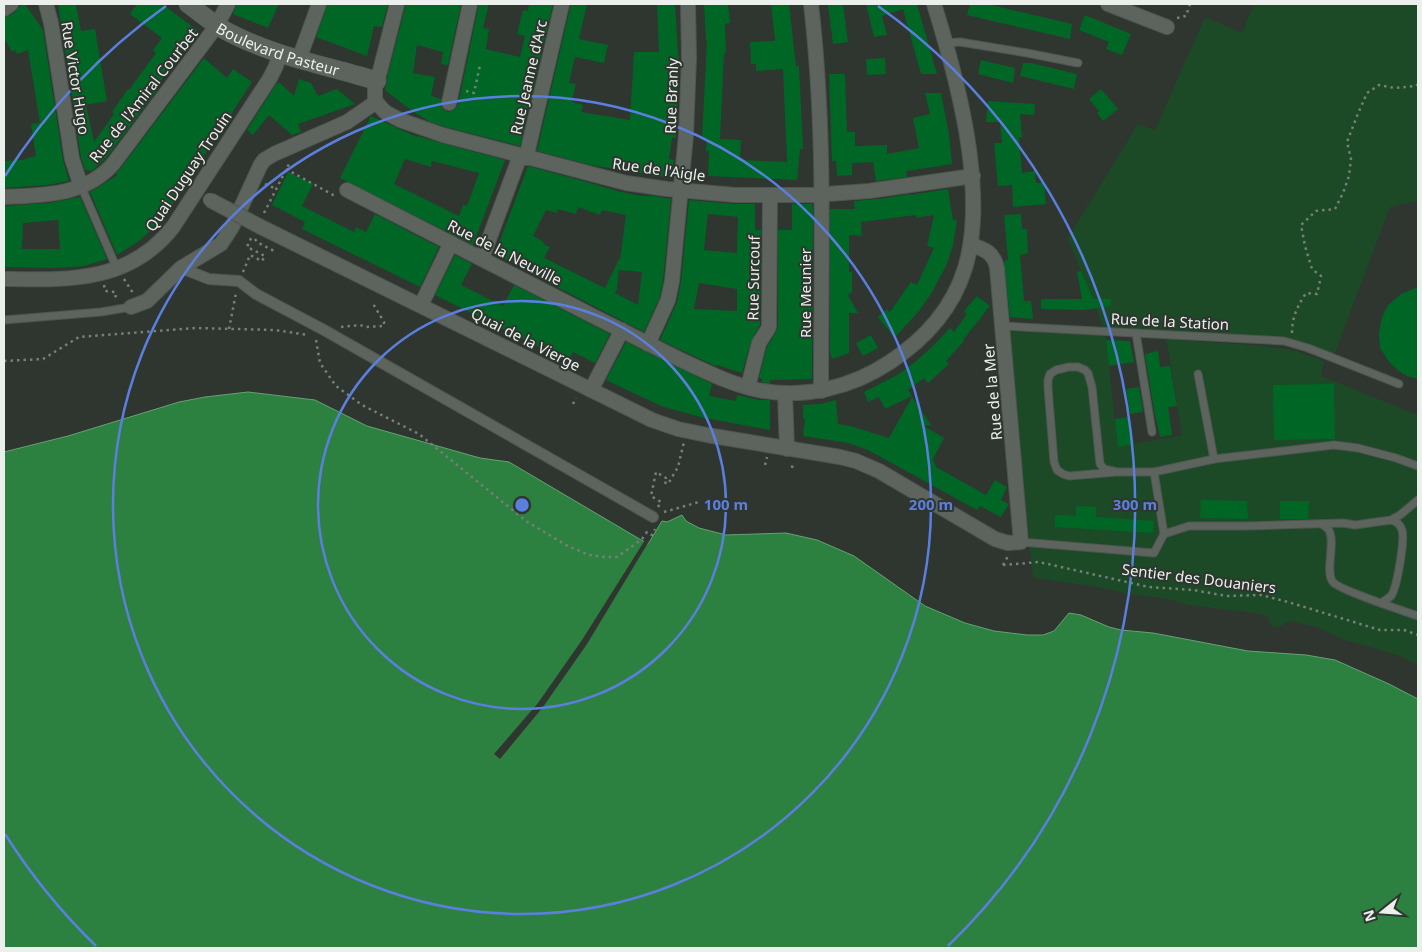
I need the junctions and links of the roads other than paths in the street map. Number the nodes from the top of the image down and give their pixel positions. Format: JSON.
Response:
{"nodes":[{"id":1,"x":11,"y":4,"type":"edge"},
{"id":2,"x":46,"y":4,"type":"edge"},
{"id":3,"x":188,"y":4,"type":"edge"},
{"id":4,"x":228,"y":4,"type":"edge"},
{"id":5,"x":320,"y":4,"type":"edge"},
{"id":6,"x":397,"y":4,"type":"edge"},
{"id":7,"x":470,"y":4,"type":"edge"},
{"id":8,"x":562,"y":4,"type":"edge"},
{"id":9,"x":688,"y":4,"type":"edge"},
{"id":10,"x":811,"y":4,"type":"edge"},
{"id":11,"x":934,"y":4,"type":"edge"},
{"id":12,"x":1108,"y":4,"type":"edge"},
{"id":13,"x":4,"y":9,"type":"edge"},
{"id":14,"x":217,"y":25,"type":"junction"},
{"id":15,"x":1167,"y":27,"type":"dead end"},
{"id":16,"x":947,"y":43,"type":"junction"},
{"id":17,"x":280,"y":53,"type":"junction"},
{"id":18,"x":299,"y":59,"type":"junction"},
{"id":19,"x":1078,"y":63,"type":"dead end"},
{"id":20,"x":377,"y":80,"type":"junction"},
{"id":21,"x":376,"y":102,"type":"junction"},
{"id":22,"x":449,"y":103,"type":"dead end"},
{"id":23,"x":523,"y":157,"type":"junction"},
{"id":24,"x":973,"y":176,"type":"junction"},
{"id":25,"x":81,"y":186,"type":"junction"},
{"id":26,"x":347,"y":190,"type":"dead end"},
{"id":27,"x":681,"y":190,"type":"junction"},
{"id":28,"x":196,"y":191,"type":"junction"},
{"id":29,"x":821,"y":195,"type":"junction"},
{"id":30,"x":770,"y":196,"type":"junction"},
{"id":31,"x":4,"y":198,"type":"edge"},
{"id":32,"x":451,"y":243,"type":"junction"},
{"id":33,"x":971,"y":245,"type":"junction"},
{"id":34,"x":482,"y":258,"type":"junction"},
{"id":35,"x":181,"y":268,"type":"junction"},
{"id":36,"x":117,"y":269,"type":"junction"},
{"id":37,"x":4,"y":279,"type":"edge"},
{"id":38,"x":421,"y":305,"type":"junction"},
{"id":39,"x":131,"y":307,"type":"joint"},
{"id":40,"x":4,"y":320,"type":"edge"},
{"id":41,"x":1003,"y":326,"type":"junction"},
{"id":42,"x":622,"y":330,"type":"junction"},
{"id":43,"x":1136,"y":333,"type":"junction"},
{"id":44,"x":648,"y":344,"type":"junction"},
{"id":45,"x":1198,"y":374,"type":"dead end"},
{"id":46,"x":1399,"y":384,"type":"dead end"},
{"id":47,"x":748,"y":388,"type":"junction"},
{"id":48,"x":591,"y":390,"type":"junction"},
{"id":49,"x":822,"y":391,"type":"junction"},
{"id":50,"x":785,"y":393,"type":"junction"},
{"id":51,"x":1152,"y":432,"type":"dead end"},
{"id":52,"x":786,"y":449,"type":"junction"},
{"id":53,"x":1214,"y":458,"type":"junction"},
{"id":54,"x":1418,"y":466,"type":"edge"},
{"id":55,"x":1118,"y":472,"type":"junction"},
{"id":56,"x":1154,"y":472,"type":"junction"},
{"id":57,"x":1418,"y":500,"type":"edge"},
{"id":58,"x":1391,"y":520,"type":"junction"},
{"id":59,"x":654,"y":522,"type":"road end"},
{"id":60,"x":1342,"y":523,"type":"junction"},
{"id":61,"x":1321,"y":524,"type":"junction"},
{"id":62,"x":1164,"y":534,"type":"junction"},
{"id":63,"x":1331,"y":536,"type":"junction"},
{"id":64,"x":1017,"y":542,"type":"junction"},
{"id":65,"x":1381,"y":603,"type":"junction"},
{"id":66,"x":1418,"y":616,"type":"edge"}],
"edges":[{"from":1,"to":13,"type":"street"},
{"from":2,"to":25,"type":"street","name":"Rue Victor Hugo"},
{"from":3,"to":14,"type":"street","name":"Boulevard Pasteur"},
{"from":4,"to":14,"type":"street","name":"Rue de l'Amiral Courbet"},
{"from":5,"to":18,"type":"street"},
{"from":6,"to":20,"type":"street"},
{"from":7,"to":22,"type":"street"},
{"from":8,"to":23,"type":"street","name":"Rue Jeanne d'Arc"},
{"from":9,"to":27,"type":"street","name":"Rue Branly"},
{"from":10,"to":29,"type":"street","name":"Rue Meunier"},
{"from":11,"to":16,"type":"street","name":"Rue de la Neuville"},
{"from":12,"to":15,"type":"street"},
{"from":14,"to":17,"type":"street","name":"Boulevard Pasteur"},
{"from":14,"to":25,"type":"street","name":"Rue de l'Amiral Courbet"},
{"from":16,"to":19,"type":"lane"},
{"from":16,"to":24,"type":"street","name":"Rue de la Neuville"},
{"from":17,"to":18,"type":"street","name":"Boulevard Pasteur"},
{"from":17,"to":28,"type":"street","name":"Quai Duguay Trouin"},
{"from":18,"to":20,"type":"street","name":"Boulevard Pasteur"},
{"from":20,"to":21,"type":"street"},
{"from":21,"to":23,"type":"street","name":"Rue de l'Aigle"},
{"from":21,"to":35,"type":"street"},
{"from":23,"to":27,"type":"street","name":"Rue de l'Aigle"},
{"from":23,"to":34,"type":"street","name":"Rue Jeanne d'Arc"},
{"from":24,"to":29,"type":"street","name":"Rue de l'Aigle"},
{"from":24,"to":33,"type":"street","name":"Rue de la Neuville"},
{"from":25,"to":31,"type":"street","name":"Rue de l'Amiral Courbet"},
{"from":25,"to":36,"type":"lane","name":"Rue Victor Hugo"},
{"from":26,"to":32,"type":"street","name":"Rue de la Neuville"},
{"from":27,"to":30,"type":"street","name":"Rue de l'Aigle"},
{"from":27,"to":44,"type":"street","name":"Rue Branly"},
{"from":28,"to":36,"type":"street","name":"Quai Duguay Trouin"},
{"from":28,"to":38,"type":"street","name":"Quai de la Vierge","bridge":true},
{"from":29,"to":30,"type":"street","name":"Rue de l'Aigle"},
{"from":29,"to":49,"type":"street","name":"Rue Meunier"},
{"from":30,"to":47,"type":"street","name":"Rue Surcouf"},
{"from":32,"to":34,"type":"street","name":"Rue de la Neuville"},
{"from":32,"to":38,"type":"street"},
{"from":33,"to":41,"type":"street","name":"Rue de la Mer"},
{"from":33,"to":49,"type":"street","name":"Rue de la Neuville"},
{"from":34,"to":42,"type":"street","name":"Rue de la Neuville"},
{"from":35,"to":39,"type":"street"},
{"from":35,"to":59,"type":"street"},
{"from":36,"to":37,"type":"street","name":"Quai Duguay Trouin"},
{"from":38,"to":48,"type":"street","name":"Quai de la Vierge"},
{"from":39,"to":40,"type":"lane"},
{"from":41,"to":43,"type":"lane","name":"Rue de la Station"},
{"from":41,"to":64,"type":"street","name":"Rue de la Mer"},
{"from":42,"to":44,"type":"street","name":"Rue de la Neuville"},
{"from":42,"to":48,"type":"street"},
{"from":43,"to":46,"type":"lane","name":"Rue de la Station"},
{"from":43,"to":51,"type":"lane"},
{"from":44,"to":47,"type":"street","name":"Rue de la Neuville"},
{"from":45,"to":53,"type":"lane"},
{"from":47,"to":50,"type":"street","name":"Rue de la Neuville"},
{"from":48,"to":52,"type":"street","name":"Quai de la Vierge"},
{"from":49,"to":50,"type":"street","name":"Rue de la Neuville"},
{"from":50,"to":52,"type":"street"},
{"from":52,"to":64,"type":"street","name":"Quai de la Vierge"},
{"from":53,"to":54,"type":"lane"},
{"from":53,"to":56,"type":"lane"},
{"from":55,"to":55,"type":"lane"},
{"from":55,"to":56,"type":"lane"},
{"from":56,"to":62,"type":"lane"},
{"from":57,"to":58,"type":"lane"},
{"from":58,"to":60,"type":"lane"},
{"from":58,"to":65,"type":"lane"},
{"from":60,"to":61,"type":"lane"},
{"from":60,"to":63,"type":"lane"},
{"from":61,"to":62,"type":"lane"},
{"from":61,"to":63,"type":"lane"},
{"from":62,"to":64,"type":"lane"},
{"from":63,"to":65,"type":"lane"},
{"from":65,"to":66,"type":"lane"}]}
